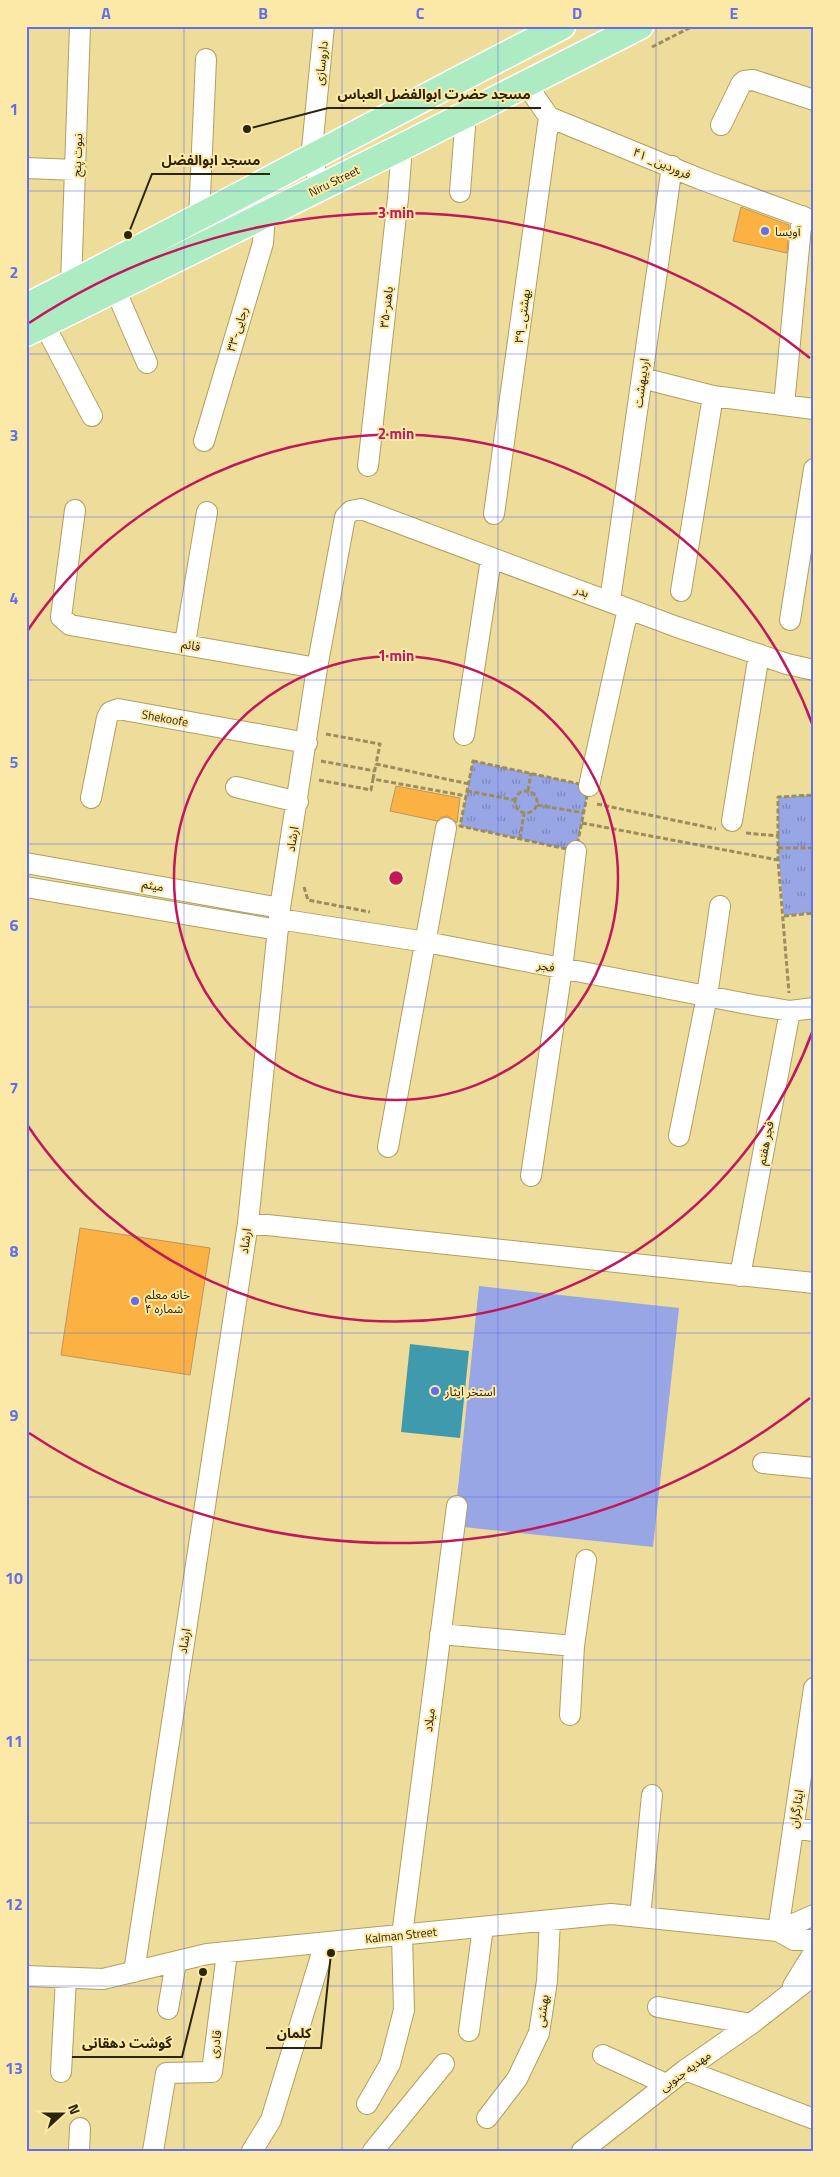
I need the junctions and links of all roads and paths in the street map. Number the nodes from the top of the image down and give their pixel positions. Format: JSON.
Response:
{"nodes":[{"id":1,"x":80,"y":26,"type":"edge"},
{"id":2,"x":324,"y":26,"type":"edge"},
{"id":3,"x":562,"y":26,"type":"edge"},
{"id":4,"x":640,"y":26,"type":"edge"},
{"id":5,"x":206,"y":59,"type":"dead end"},
{"id":6,"x":526,"y":84,"type":"junction"},
{"id":7,"x":814,"y":100,"type":"edge"},
{"id":8,"x":466,"y":114,"type":"junction"},
{"id":9,"x":549,"y":117,"type":"junction"},
{"id":10,"x":721,"y":125,"type":"dead end"},
{"id":11,"x":402,"y":147,"type":"junction"},
{"id":12,"x":311,"y":159,"type":"junction"},
{"id":13,"x":672,"y":166,"type":"junction"},
{"id":14,"x":26,"y":168,"type":"edge"},
{"id":15,"x":76,"y":170,"type":"junction"},
{"id":16,"x":322,"y":187,"type":"junction"},
{"id":17,"x":460,"y":192,"type":"dead end"},
{"id":18,"x":265,"y":215,"type":"junction"},
{"id":19,"x":198,"y":218,"type":"junction"},
{"id":20,"x":808,"y":219,"type":"edge"},
{"id":21,"x":71,"y":284,"type":"junction"},
{"id":22,"x":115,"y":289,"type":"junction"},
{"id":23,"x":32,"y":321,"type":"edge"},
{"id":24,"x":147,"y":362,"type":"dead end"},
{"id":25,"x":642,"y":378,"type":"junction"},
{"id":26,"x":713,"y":396,"type":"junction"},
{"id":27,"x":784,"y":405,"type":"junction"},
{"id":28,"x":814,"y":409,"type":"edge"},
{"id":29,"x":92,"y":416,"type":"dead end"},
{"id":30,"x":204,"y":441,"type":"dead end"},
{"id":31,"x":368,"y":466,"type":"dead end"},
{"id":32,"x":814,"y":469,"type":"edge"},
{"id":33,"x":75,"y":510,"type":"dead end"},
{"id":34,"x":352,"y":511,"type":"joint"},
{"id":35,"x":207,"y":512,"type":"dead end"},
{"id":36,"x":494,"y":514,"type":"dead end"},
{"id":37,"x":491,"y":559,"type":"junction"},
{"id":38,"x":681,"y":591,"type":"dead end"},
{"id":39,"x":619,"y":605,"type":"junction"},
{"id":40,"x":790,"y":620,"type":"dead end"},
{"id":41,"x":185,"y":643,"type":"junction"},
{"id":42,"x":759,"y":654,"type":"junction"},
{"id":43,"x":317,"y":668,"type":"junction"},
{"id":44,"x":814,"y":670,"type":"edge"},
{"id":45,"x":464,"y":735,"type":"dead end"},
{"id":46,"x":308,"y":758,"type":"junction"},
{"id":47,"x":376,"y":764,"type":"junction"},
{"id":48,"x":375,"y":771,"type":"junction"},
{"id":49,"x":531,"y":773,"type":"junction"},
{"id":50,"x":373,"y":779,"type":"junction"},
{"id":51,"x":469,"y":784,"type":"junction"},
{"id":52,"x":236,"y":787,"type":"dead end"},
{"id":53,"x":318,"y":790,"type":"dead end"},
{"id":54,"x":467,"y":791,"type":"junction"},
{"id":55,"x":528,"y":791,"type":"junction"},
{"id":56,"x":588,"y":794,"type":"junction"},
{"id":57,"x":814,"y":795,"type":"edge"},
{"id":58,"x":466,"y":796,"type":"junction"},
{"id":59,"x":91,"y":798,"type":"dead end"},
{"id":60,"x":515,"y":800,"type":"junction"},
{"id":61,"x":298,"y":802,"type":"junction"},
{"id":62,"x":537,"y":805,"type":"junction"},
{"id":63,"x":524,"y":813,"type":"junction"},
{"id":64,"x":584,"y":813,"type":"junction"},
{"id":65,"x":582,"y":823,"type":"junction"},
{"id":66,"x":446,"y":828,"type":"dead end"},
{"id":67,"x":731,"y":828,"type":"junction"},
{"id":68,"x":778,"y":836,"type":"junction"},
{"id":69,"x":520,"y":839,"type":"junction"},
{"id":70,"x":778,"y":848,"type":"junction"},
{"id":71,"x":814,"y":848,"type":"edge"},
{"id":72,"x":576,"y":851,"type":"junction"},
{"id":73,"x":778,"y":860,"type":"junction"},
{"id":74,"x":26,"y":863,"type":"edge"},
{"id":75,"x":305,"y":879,"type":"dead end"},
{"id":76,"x":26,"y":887,"type":"edge"},
{"id":77,"x":253,"y":903,"type":"junction"},
{"id":78,"x":720,"y":906,"type":"dead end"},
{"id":79,"x":373,"y":913,"type":"dead end"},
{"id":80,"x":814,"y":913,"type":"edge"},
{"id":81,"x":784,"y":916,"type":"junction"},
{"id":82,"x":279,"y":919,"type":"junction"},
{"id":83,"x":251,"y":926,"type":"junction"},
{"id":84,"x":426,"y":942,"type":"junction"},
{"id":85,"x":562,"y":970,"type":"junction"},
{"id":86,"x":706,"y":996,"type":"junction"},
{"id":87,"x":814,"y":1008,"type":"edge"},
{"id":88,"x":790,"y":1011,"type":"junction"},
{"id":89,"x":680,"y":1136,"type":"dead end"},
{"id":90,"x":388,"y":1147,"type":"dead end"},
{"id":91,"x":531,"y":1176,"type":"dead end"},
{"id":92,"x":248,"y":1223,"type":"junction"},
{"id":93,"x":740,"y":1276,"type":"junction"},
{"id":94,"x":814,"y":1283,"type":"edge"},
{"id":95,"x":762,"y":1463,"type":"dead end"},
{"id":96,"x":814,"y":1468,"type":"edge"},
{"id":97,"x":457,"y":1506,"type":"dead end"},
{"id":98,"x":586,"y":1560,"type":"dead end"},
{"id":99,"x":440,"y":1634,"type":"junction"},
{"id":100,"x":574,"y":1646,"type":"junction"},
{"id":101,"x":814,"y":1688,"type":"edge"},
{"id":102,"x":570,"y":1715,"type":"dead end"},
{"id":103,"x":810,"y":1741,"type":"edge"},
{"id":104,"x":652,"y":1795,"type":"dead end"},
{"id":105,"x":793,"y":1828,"type":"junction"},
{"id":106,"x":814,"y":1830,"type":"edge"},
{"id":107,"x":814,"y":1915,"type":"edge"},
{"id":108,"x":640,"y":1917,"type":"junction"},
{"id":109,"x":550,"y":1920,"type":"junction"},
{"id":110,"x":483,"y":1927,"type":"junction"},
{"id":111,"x":778,"y":1931,"type":"junction"},
{"id":112,"x":402,"y":1935,"type":"junction"},
{"id":113,"x":813,"y":1939,"type":"edge"},
{"id":114,"x":325,"y":1942,"type":"junction"},
{"id":115,"x":228,"y":1952,"type":"junction"},
{"id":116,"x":176,"y":1962,"type":"junction"},
{"id":117,"x":134,"y":1972,"type":"junction"},
{"id":118,"x":814,"y":1975,"type":"edge"},
{"id":119,"x":26,"y":1976,"type":"edge"},
{"id":120,"x":66,"y":1978,"type":"junction"},
{"id":121,"x":790,"y":1993,"type":"junction"},
{"id":122,"x":658,"y":2007,"type":"dead end"},
{"id":123,"x":168,"y":2009,"type":"dead end"},
{"id":124,"x":751,"y":2024,"type":"junction"},
{"id":125,"x":469,"y":2031,"type":"dead end"},
{"id":126,"x":604,"y":2055,"type":"dead end"},
{"id":127,"x":444,"y":2064,"type":"dead end"},
{"id":128,"x":685,"y":2070,"type":"junction"},
{"id":129,"x":61,"y":2072,"type":"dead end"},
{"id":130,"x":666,"y":2084,"type":"junction"},
{"id":131,"x":367,"y":2104,"type":"dead end"},
{"id":132,"x":487,"y":2118,"type":"dead end"},
{"id":133,"x":814,"y":2119,"type":"edge"},
{"id":134,"x":80,"y":2128,"type":"dead end"},
{"id":135,"x":79,"y":2151,"type":"edge"},
{"id":136,"x":153,"y":2151,"type":"edge"},
{"id":137,"x":252,"y":2151,"type":"edge"},
{"id":138,"x":373,"y":2151,"type":"edge"},
{"id":139,"x":582,"y":2151,"type":"edge"}],
"edges":[{"from":1,"to":15,"type":"street","name":"نبوت پنج"},
{"from":2,"to":12,"type":"street","name":"داروسازی"},
{"from":3,"to":12,"type":"main road"},
{"from":4,"to":6,"type":"main road","name":"Niru Street"},
{"from":5,"to":19,"type":"street"},
{"from":6,"to":8,"type":"main road","name":"Niru Street"},
{"from":6,"to":9,"type":"street"},
{"from":7,"to":10,"type":"street"},
{"from":8,"to":11,"type":"main road","name":"Niru Street"},
{"from":8,"to":17,"type":"street"},
{"from":9,"to":13,"type":"street","name":"۴۱ _فروردین"},
{"from":9,"to":36,"type":"street","name":"۳۹_بهشتی"},
{"from":11,"to":16,"type":"main road","name":"Niru Street"},
{"from":11,"to":31,"type":"street","name":"۳۵-باهنر"},
{"from":12,"to":16,"type":"street"},
{"from":12,"to":19,"type":"main road"},
{"from":13,"to":20,"type":"street","name":"۴۱ _فروردین"},
{"from":13,"to":25,"type":"street","name":"اردیبهشت"},
{"from":14,"to":15,"type":"street"},
{"from":15,"to":21,"type":"street","name":"نبوت پنج"},
{"from":16,"to":18,"type":"main road","name":"Niru Street"},
{"from":18,"to":22,"type":"main road","name":"Niru Street"},
{"from":18,"to":30,"type":"street","name":"۳۳-رجایی"},
{"from":19,"to":21,"type":"main road"},
{"from":20,"to":27,"type":"street"},
{"from":21,"to":23,"type":"main road"},
{"from":22,"to":23,"type":"main road","name":"Niru Street"},
{"from":22,"to":24,"type":"street"},
{"from":23,"to":29,"type":"street"},
{"from":25,"to":26,"type":"street"},
{"from":25,"to":39,"type":"street","name":"اردیبهشت"},
{"from":26,"to":27,"type":"street"},
{"from":26,"to":38,"type":"street"},
{"from":27,"to":28,"type":"street"},
{"from":32,"to":40,"type":"street"},
{"from":33,"to":41,"type":"street","name":"قائم"},
{"from":34,"to":37,"type":"street","name":"بدر"},
{"from":34,"to":43,"type":"street","name":"ارشاد"},
{"from":35,"to":41,"type":"street"},
{"from":37,"to":39,"type":"street","name":"بدر"},
{"from":37,"to":45,"type":"street"},
{"from":39,"to":42,"type":"street","name":"بدر"},
{"from":39,"to":56,"type":"street","name":"اردیبهشت"},
{"from":41,"to":43,"type":"street","name":"قائم"},
{"from":42,"to":44,"type":"street","name":"بدر"},
{"from":42,"to":67,"type":"street"},
{"from":43,"to":46,"type":"street","name":"ارشاد"},
{"from":46,"to":47,"type":"path"},
{"from":46,"to":48,"type":"path"},
{"from":46,"to":50,"type":"path"},
{"from":46,"to":53,"type":"path"},
{"from":46,"to":59,"type":"street","name":"Shekoofe"},
{"from":46,"to":61,"type":"street","name":"ارشاد"},
{"from":47,"to":48,"type":"path"},
{"from":47,"to":51,"type":"path"},
{"from":48,"to":50,"type":"path"},
{"from":49,"to":51,"type":"path"},
{"from":49,"to":55,"type":"path"},
{"from":49,"to":56,"type":"path"},
{"from":50,"to":58,"type":"path"},
{"from":51,"to":54,"type":"path"},
{"from":52,"to":61,"type":"street"},
{"from":54,"to":58,"type":"path"},
{"from":54,"to":60,"type":"path"},
{"from":55,"to":60,"type":"path"},
{"from":55,"to":62,"type":"path"},
{"from":56,"to":64,"type":"path"},
{"from":56,"to":67,"type":"path"},
{"from":57,"to":68,"type":"path"},
{"from":58,"to":69,"type":"path"},
{"from":60,"to":63,"type":"path"},
{"from":61,"to":82,"type":"street","name":"ارشاد"},
{"from":62,"to":63,"type":"path"},
{"from":62,"to":64,"type":"path"},
{"from":63,"to":69,"type":"path"},
{"from":64,"to":65,"type":"path"},
{"from":65,"to":72,"type":"path"},
{"from":65,"to":73,"type":"path"},
{"from":66,"to":84,"type":"street"},
{"from":67,"to":68,"type":"path"},
{"from":68,"to":70,"type":"path"},
{"from":69,"to":72,"type":"path"},
{"from":70,"to":71,"type":"path"},
{"from":70,"to":73,"type":"path"},
{"from":72,"to":85,"type":"street"},
{"from":73,"to":81,"type":"path"},
{"from":74,"to":77,"type":"street","name":"میثم"},
{"from":75,"to":79,"type":"path"},
{"from":76,"to":83,"type":"street","name":"میثم"},
{"from":77,"to":82,"type":"street","name":"میثم"},
{"from":77,"to":83,"type":"street"},
{"from":78,"to":86,"type":"street"},
{"from":80,"to":81,"type":"path"},
{"from":81,"to":88,"type":"path"},
{"from":82,"to":83,"type":"street","name":"میثم"},
{"from":82,"to":84,"type":"street","name":"فجر"},
{"from":82,"to":92,"type":"street","name":"ارشاد"},
{"from":84,"to":85,"type":"street","name":"فجر"},
{"from":84,"to":90,"type":"street"},
{"from":85,"to":86,"type":"street","name":"فجر"},
{"from":85,"to":91,"type":"street"},
{"from":86,"to":88,"type":"street","name":"فجر"},
{"from":86,"to":89,"type":"street"},
{"from":87,"to":88,"type":"street","name":"فجر"},
{"from":88,"to":93,"type":"street","name":"فجر هفتم"},
{"from":92,"to":93,"type":"street"},
{"from":92,"to":117,"type":"street","name":"ارشاد"},
{"from":93,"to":94,"type":"street"},
{"from":95,"to":96,"type":"street"},
{"from":97,"to":99,"type":"street","name":"میلاد"},
{"from":98,"to":100,"type":"street"},
{"from":99,"to":100,"type":"street"},
{"from":99,"to":112,"type":"street","name":"میلاد"},
{"from":100,"to":102,"type":"street"},
{"from":101,"to":103,"type":"street","name":"ایثارگران"},
{"from":103,"to":105,"type":"street","name":"ایثارگران"},
{"from":104,"to":108,"type":"street"},
{"from":105,"to":106,"type":"street"},
{"from":105,"to":111,"type":"street","name":"ایثارگران"},
{"from":107,"to":111,"type":"street","name":"Kalman Street"},
{"from":108,"to":109,"type":"street","name":"Kalman Street"},
{"from":108,"to":111,"type":"street","name":"Kalman Street"},
{"from":109,"to":110,"type":"street","name":"Kalman Street"},
{"from":109,"to":132,"type":"street","name":"بهشتی"},
{"from":110,"to":112,"type":"street","name":"Kalman Street"},
{"from":110,"to":125,"type":"street"},
{"from":111,"to":113,"type":"street","name":"Kalman Street"},
{"from":112,"to":114,"type":"street","name":"Kalman Street"},
{"from":112,"to":131,"type":"street","name":"میلاد"},
{"from":113,"to":121,"type":"street","name":"مهدیه جنوبی"},
{"from":114,"to":115,"type":"street","name":"Kalman Street"},
{"from":114,"to":137,"type":"street"},
{"from":115,"to":116,"type":"street","name":"Kalman Street"},
{"from":115,"to":136,"type":"street","name":"قادری"},
{"from":116,"to":117,"type":"street","name":"Kalman Street"},
{"from":116,"to":123,"type":"street"},
{"from":117,"to":120,"type":"street","name":"Kalman Street"},
{"from":118,"to":121,"type":"street","name":"مهدیه جنوبی"},
{"from":119,"to":120,"type":"street","name":"Kalman Street"},
{"from":120,"to":129,"type":"street"},
{"from":121,"to":124,"type":"street","name":"مهدیه جنوبی"},
{"from":122,"to":124,"type":"street"},
{"from":124,"to":128,"type":"street","name":"مهدیه جنوبی"},
{"from":126,"to":130,"type":"street"},
{"from":127,"to":138,"type":"street"},
{"from":128,"to":130,"type":"street","name":"مهدیه جنوبی"},
{"from":128,"to":133,"type":"street"},
{"from":130,"to":139,"type":"street","name":"مهدیه جنوبی"},
{"from":134,"to":135,"type":"street"}]}
